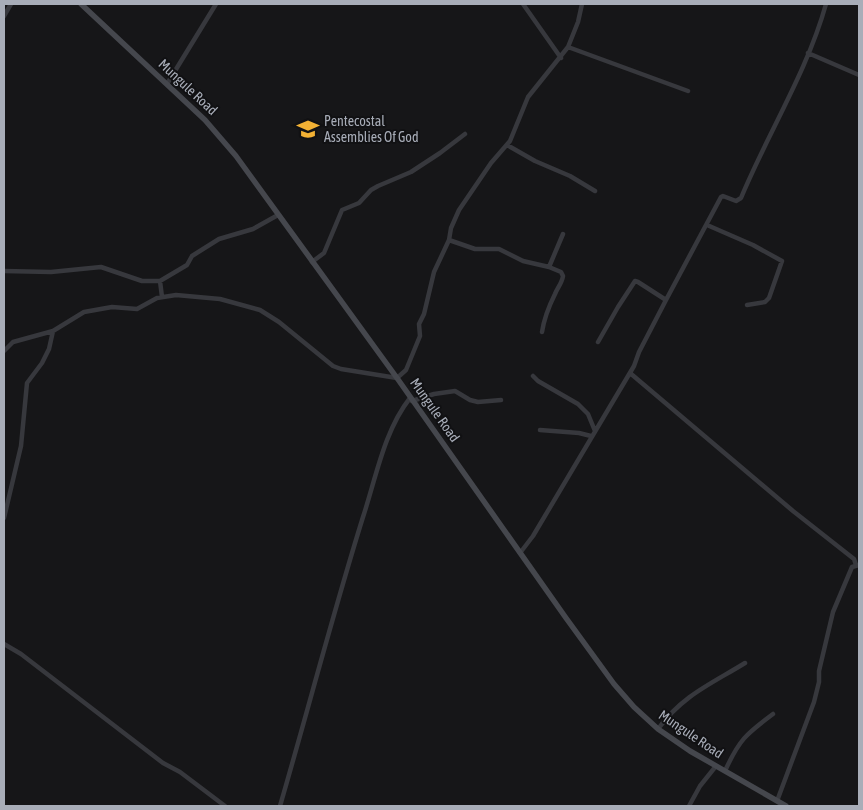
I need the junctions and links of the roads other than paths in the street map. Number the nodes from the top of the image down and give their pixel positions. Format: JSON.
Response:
{"nodes":[{"id":1,"x":11,"y":4,"type":"edge"},
{"id":2,"x":81,"y":4,"type":"edge"},
{"id":3,"x":216,"y":4,"type":"edge"},
{"id":4,"x":523,"y":4,"type":"edge"},
{"id":5,"x":582,"y":4,"type":"edge"},
{"id":6,"x":826,"y":4,"type":"edge"},
{"id":7,"x":4,"y":16,"type":"edge"},
{"id":8,"x":568,"y":47,"type":"junction"},
{"id":9,"x":808,"y":53,"type":"junction"},
{"id":10,"x":561,"y":58,"type":"junction"},
{"id":11,"x":859,"y":75,"type":"edge"},
{"id":12,"x":166,"y":84,"type":"junction"},
{"id":13,"x":688,"y":91,"type":"dead end"},
{"id":14,"x":465,"y":134,"type":"dead end"},
{"id":15,"x":507,"y":145,"type":"junction"},
{"id":16,"x":595,"y":191,"type":"dead end"},
{"id":17,"x":278,"y":215,"type":"junction"},
{"id":18,"x":707,"y":225,"type":"junction"},
{"id":19,"x":563,"y":234,"type":"dead end"},
{"id":20,"x":449,"y":240,"type":"junction"},
{"id":21,"x":312,"y":262,"type":"junction"},
{"id":22,"x":549,"y":267,"type":"junction"},
{"id":23,"x":4,"y":271,"type":"edge"},
{"id":24,"x":160,"y":281,"type":"junction"},
{"id":25,"x":162,"y":297,"type":"junction"},
{"id":26,"x":666,"y":300,"type":"junction"},
{"id":27,"x":747,"y":305,"type":"dead end"},
{"id":28,"x":54,"y":331,"type":"junction"},
{"id":29,"x":542,"y":332,"type":"dead end"},
{"id":30,"x":598,"y":342,"type":"dead end"},
{"id":31,"x":4,"y":351,"type":"edge"},
{"id":32,"x":630,"y":373,"type":"junction"},
{"id":33,"x":534,"y":376,"type":"dead end"},
{"id":34,"x":397,"y":378,"type":"junction"},
{"id":35,"x":411,"y":399,"type":"junction"},
{"id":36,"x":501,"y":400,"type":"dead end"},
{"id":37,"x":540,"y":430,"type":"dead end"},
{"id":38,"x":595,"y":431,"type":"junction"},
{"id":39,"x":591,"y":436,"type":"junction"},
{"id":40,"x":4,"y":518,"type":"edge"},
{"id":41,"x":520,"y":553,"type":"junction"},
{"id":42,"x":858,"y":565,"type":"edge"},
{"id":43,"x":4,"y":644,"type":"edge"},
{"id":44,"x":745,"y":663,"type":"dead end"},
{"id":45,"x":773,"y":714,"type":"dead end"},
{"id":46,"x":658,"y":728,"type":"junction"},
{"id":47,"x":716,"y":766,"type":"junction"},
{"id":48,"x":725,"y":771,"type":"junction"},
{"id":49,"x":777,"y":801,"type":"junction"},
{"id":50,"x":225,"y":806,"type":"edge"},
{"id":51,"x":280,"y":806,"type":"edge"},
{"id":52,"x":689,"y":806,"type":"edge"},
{"id":53,"x":786,"y":806,"type":"edge"}],
"edges":[{"from":1,"to":7,"type":"street"},
{"from":2,"to":12,"type":"street","name":"Mungule Road"},
{"from":3,"to":12,"type":"street"},
{"from":4,"to":10,"type":"street"},
{"from":5,"to":8,"type":"street"},
{"from":6,"to":9,"type":"street"},
{"from":8,"to":10,"type":"street"},
{"from":8,"to":13,"type":"street"},
{"from":9,"to":11,"type":"street"},
{"from":9,"to":18,"type":"street"},
{"from":10,"to":15,"type":"street"},
{"from":12,"to":17,"type":"street","name":"Mungule Road"},
{"from":14,"to":21,"type":"street"},
{"from":15,"to":16,"type":"street"},
{"from":15,"to":20,"type":"street"},
{"from":17,"to":21,"type":"street","name":"Mungule Road"},
{"from":17,"to":24,"type":"street"},
{"from":18,"to":26,"type":"street"},
{"from":18,"to":27,"type":"street"},
{"from":19,"to":22,"type":"street"},
{"from":20,"to":22,"type":"street"},
{"from":20,"to":34,"type":"street"},
{"from":21,"to":34,"type":"street","name":"Mungule Road"},
{"from":22,"to":29,"type":"street"},
{"from":23,"to":24,"type":"street"},
{"from":24,"to":25,"type":"street"},
{"from":25,"to":28,"type":"street"},
{"from":25,"to":34,"type":"street"},
{"from":26,"to":30,"type":"street"},
{"from":26,"to":32,"type":"street"},
{"from":28,"to":31,"type":"street"},
{"from":28,"to":40,"type":"street"},
{"from":32,"to":38,"type":"street"},
{"from":32,"to":42,"type":"street"},
{"from":33,"to":38,"type":"street"},
{"from":34,"to":35,"type":"street","name":"Mungule Road"},
{"from":35,"to":36,"type":"street"},
{"from":35,"to":41,"type":"street","name":"Mungule Road"},
{"from":35,"to":51,"type":"street"},
{"from":37,"to":39,"type":"street"},
{"from":38,"to":39,"type":"street"},
{"from":39,"to":41,"type":"street"},
{"from":41,"to":46,"type":"street","name":"Mungule Road"},
{"from":42,"to":49,"type":"street"},
{"from":43,"to":50,"type":"street"},
{"from":44,"to":46,"type":"street"},
{"from":45,"to":48,"type":"street"},
{"from":46,"to":47,"type":"street","name":"Mungule Road"},
{"from":47,"to":48,"type":"street","name":"Mungule Road"},
{"from":47,"to":52,"type":"street"},
{"from":48,"to":49,"type":"street","name":"Mungule Road"},
{"from":49,"to":53,"type":"street","name":"Mungule Road"}]}
